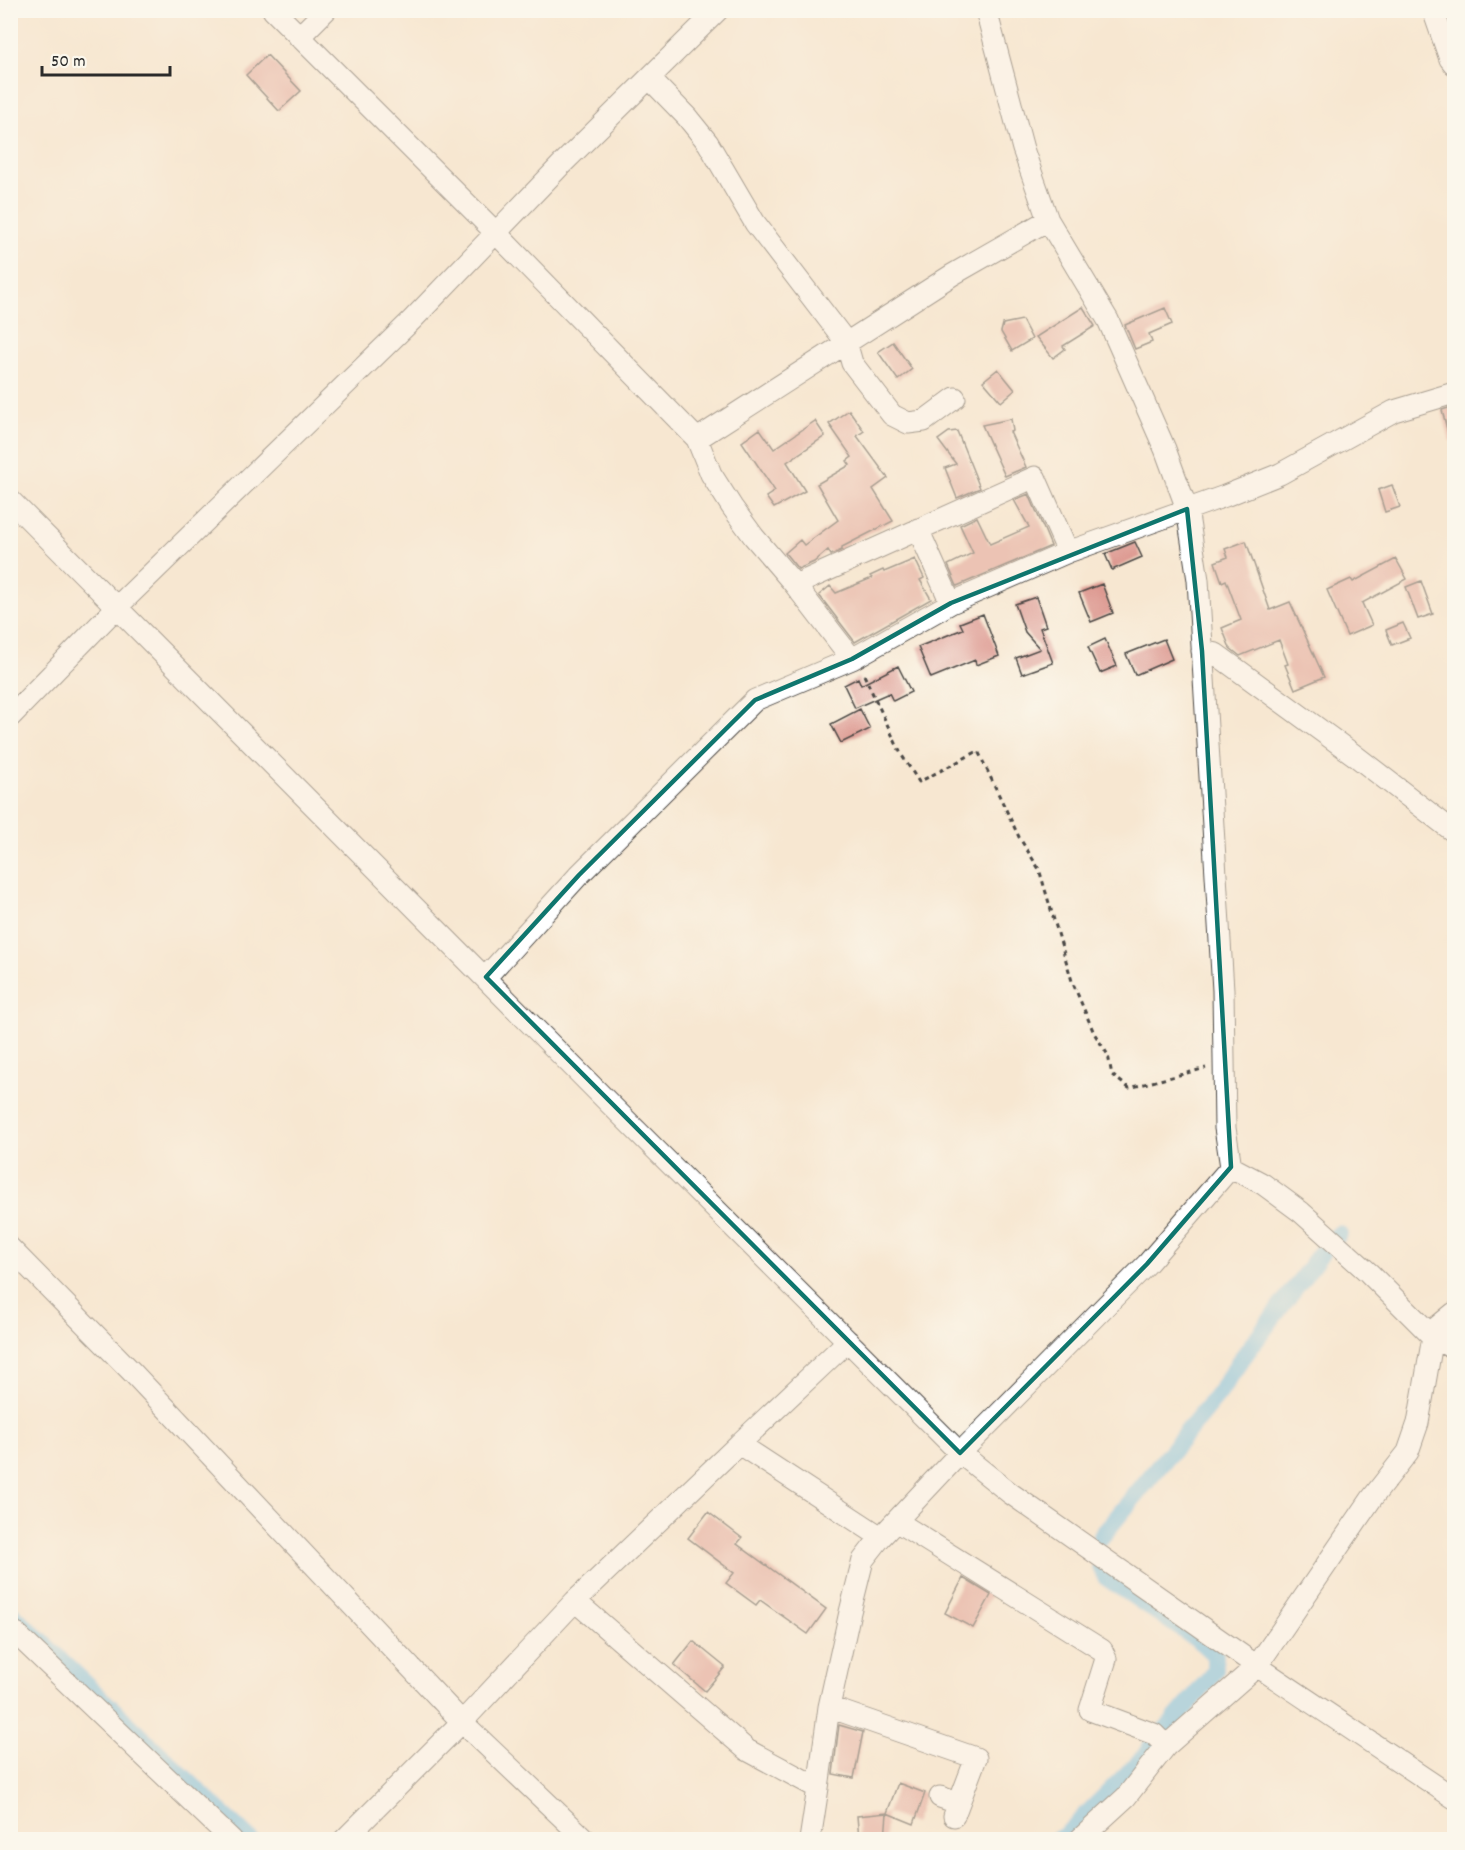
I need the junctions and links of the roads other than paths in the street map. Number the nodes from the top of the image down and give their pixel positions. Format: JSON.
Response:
{"nodes":[{"id":1,"x":273,"y":10,"type":"edge"},
{"id":2,"x":326,"y":10,"type":"edge"},
{"id":3,"x":718,"y":10,"type":"edge"},
{"id":4,"x":986,"y":10,"type":"edge"},
{"id":5,"x":1433,"y":10,"type":"edge"},
{"id":6,"x":299,"y":37,"type":"junction"},
{"id":7,"x":1455,"y":64,"type":"edge"},
{"id":8,"x":650,"y":79,"type":"junction"},
{"id":9,"x":1048,"y":220,"type":"junction"},
{"id":10,"x":496,"y":232,"type":"junction"},
{"id":11,"x":846,"y":342,"type":"junction"},
{"id":12,"x":1455,"y":393,"type":"edge"},
{"id":13,"x":955,"y":398,"type":"dead end"},
{"id":14,"x":697,"y":439,"type":"junction"},
{"id":15,"x":10,"y":500,"type":"edge"},
{"id":16,"x":1187,"y":509,"type":"junction"},
{"id":17,"x":918,"y":529,"type":"junction"},
{"id":18,"x":1068,"y":552,"type":"junction"},
{"id":19,"x":795,"y":585,"type":"junction"},
{"id":20,"x":951,"y":603,"type":"junction"},
{"id":21,"x":117,"y":607,"type":"junction"},
{"id":22,"x":1202,"y":651,"type":"junction"},
{"id":23,"x":852,"y":659,"type":"junction"},
{"id":24,"x":10,"y":717,"type":"edge"},
{"id":25,"x":1455,"y":832,"type":"edge"},
{"id":26,"x":486,"y":977,"type":"junction"},
{"id":27,"x":1231,"y":1167,"type":"junction"},
{"id":28,"x":10,"y":1248,"type":"edge"},
{"id":29,"x":1455,"y":1313,"type":"edge"},
{"id":30,"x":1432,"y":1337,"type":"junction"},
{"id":31,"x":848,"y":1341,"type":"junction"},
{"id":32,"x":1455,"y":1349,"type":"edge"},
{"id":33,"x":739,"y":1444,"type":"junction"},
{"id":34,"x":960,"y":1453,"type":"junction"},
{"id":35,"x":896,"y":1521,"type":"junction"},
{"id":36,"x":880,"y":1537,"type":"junction"},
{"id":37,"x":575,"y":1601,"type":"junction"},
{"id":38,"x":10,"y":1628,"type":"edge"},
{"id":39,"x":1257,"y":1666,"type":"junction"},
{"id":40,"x":829,"y":1707,"type":"junction"},
{"id":41,"x":462,"y":1722,"type":"junction"},
{"id":42,"x":1161,"y":1740,"type":"junction"},
{"id":43,"x":818,"y":1788,"type":"junction"},
{"id":44,"x":1455,"y":1798,"type":"edge"},
{"id":45,"x":951,"y":1806,"type":"dead end"},
{"id":46,"x":232,"y":1839,"type":"edge"},
{"id":47,"x":344,"y":1839,"type":"edge"},
{"id":48,"x":586,"y":1839,"type":"edge"},
{"id":49,"x":810,"y":1839,"type":"edge"},
{"id":50,"x":1079,"y":1839,"type":"edge"}],
"edges":[{"from":1,"to":6,"type":"street"},
{"from":2,"to":6,"type":"street"},
{"from":3,"to":8,"type":"street"},
{"from":4,"to":9,"type":"street"},
{"from":5,"to":7,"type":"street"},
{"from":6,"to":10,"type":"street"},
{"from":8,"to":10,"type":"street"},
{"from":8,"to":11,"type":"street"},
{"from":9,"to":11,"type":"street"},
{"from":9,"to":16,"type":"street"},
{"from":10,"to":14,"type":"street"},
{"from":10,"to":21,"type":"street"},
{"from":11,"to":13,"type":"street"},
{"from":11,"to":14,"type":"street"},
{"from":12,"to":16,"type":"street"},
{"from":14,"to":19,"type":"street"},
{"from":15,"to":21,"type":"street"},
{"from":16,"to":18,"type":"street"},
{"from":16,"to":22,"type":"street"},
{"from":17,"to":18,"type":"street"},
{"from":17,"to":19,"type":"street"},
{"from":17,"to":20,"type":"street"},
{"from":18,"to":20,"type":"street"},
{"from":19,"to":23,"type":"street"},
{"from":20,"to":23,"type":"street"},
{"from":21,"to":24,"type":"street"},
{"from":21,"to":26,"type":"street"},
{"from":22,"to":25,"type":"street"},
{"from":22,"to":27,"type":"street"},
{"from":23,"to":26,"type":"street"},
{"from":26,"to":31,"type":"street"},
{"from":27,"to":30,"type":"street"},
{"from":27,"to":34,"type":"street"},
{"from":28,"to":41,"type":"street"},
{"from":29,"to":30,"type":"street"},
{"from":30,"to":32,"type":"street"},
{"from":30,"to":39,"type":"street"},
{"from":31,"to":33,"type":"street"},
{"from":31,"to":34,"type":"street"},
{"from":33,"to":36,"type":"street"},
{"from":33,"to":37,"type":"street"},
{"from":34,"to":35,"type":"street"},
{"from":34,"to":39,"type":"street"},
{"from":35,"to":36,"type":"street"},
{"from":35,"to":42,"type":"street"},
{"from":36,"to":40,"type":"street"},
{"from":37,"to":41,"type":"street"},
{"from":37,"to":43,"type":"street"},
{"from":38,"to":46,"type":"street"},
{"from":39,"to":42,"type":"street"},
{"from":39,"to":44,"type":"street"},
{"from":40,"to":43,"type":"street"},
{"from":40,"to":45,"type":"street"},
{"from":41,"to":47,"type":"street"},
{"from":41,"to":48,"type":"street"},
{"from":42,"to":50,"type":"street"},
{"from":43,"to":49,"type":"street"}]}
